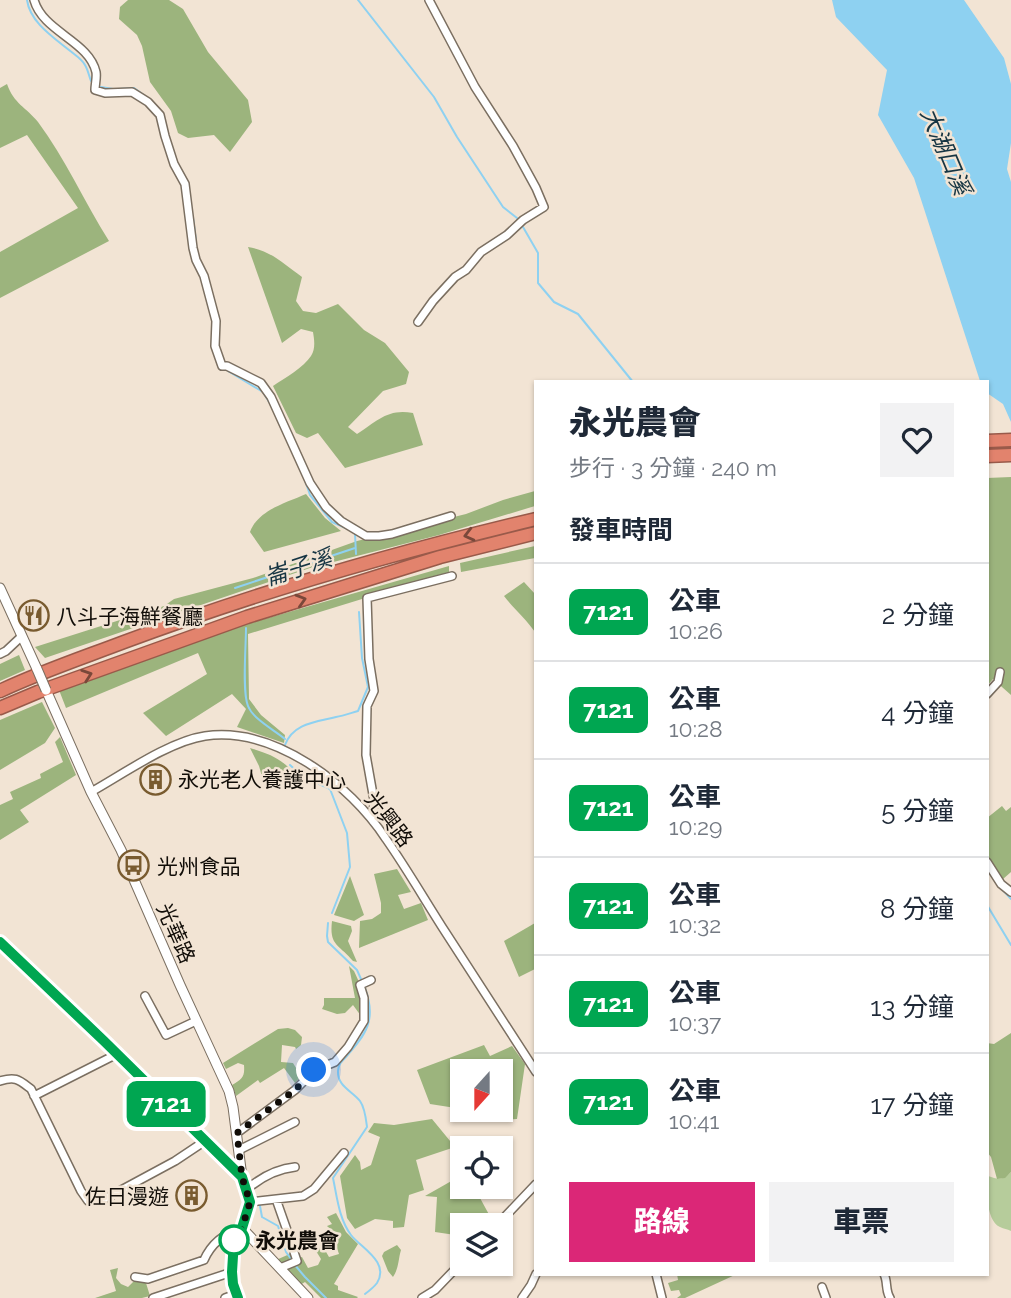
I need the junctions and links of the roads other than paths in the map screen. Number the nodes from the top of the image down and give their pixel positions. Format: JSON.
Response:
{"nodes":[{"id":1,"x":34,"y":0,"type":"edge"},
{"id":2,"x":429,"y":0,"type":"edge"},
{"id":3,"x":418,"y":322,"type":"dead end"},
{"id":4,"x":1011,"y":440,"type":"edge"},
{"id":5,"x":989,"y":441,"type":"edge"},
{"id":6,"x":1011,"y":454,"type":"edge"},
{"id":7,"x":989,"y":457,"type":"edge"},
{"id":8,"x":452,"y":516,"type":"dead end"},
{"id":9,"x":534,"y":519,"type":"edge"},
{"id":10,"x":534,"y":533,"type":"edge"},
{"id":11,"x":452,"y":576,"type":"dead end"},
{"id":12,"x":0,"y":588,"type":"edge"},
{"id":13,"x":22,"y":636,"type":"junction"},
{"id":14,"x":0,"y":654,"type":"edge"},
{"id":15,"x":1000,"y":672,"type":"dead end"},
{"id":16,"x":0,"y":691,"type":"edge"},
{"id":17,"x":989,"y":692,"type":"edge"},
{"id":18,"x":0,"y":708,"type":"edge"},
{"id":19,"x":91,"y":792,"type":"junction"},
{"id":20,"x":373,"y":822,"type":"junction"},
{"id":21,"x":989,"y":865,"type":"edge"},
{"id":22,"x":1011,"y":892,"type":"edge"},
{"id":23,"x":0,"y":943,"type":"edge"},
{"id":24,"x":371,"y":980,"type":"dead end"},
{"id":25,"x":145,"y":996,"type":"dead end"},
{"id":26,"x":196,"y":1021,"type":"junction"},
{"id":27,"x":117,"y":1054,"type":"junction"},
{"id":28,"x":534,"y":1069,"type":"edge"},
{"id":29,"x":0,"y":1081,"type":"edge"},
{"id":30,"x":34,"y":1096,"type":"junction"},
{"id":31,"x":295,"y":1122,"type":"dead end"},
{"id":32,"x":237,"y":1133,"type":"junction"},
{"id":33,"x":205,"y":1141,"type":"junction"},
{"id":34,"x":239,"y":1150,"type":"junction"},
{"id":35,"x":344,"y":1153,"type":"dead end"},
{"id":36,"x":295,"y":1167,"type":"dead end"},
{"id":37,"x":242,"y":1177,"type":"junction"},
{"id":38,"x":534,"y":1186,"type":"edge"},
{"id":39,"x":246,"y":1190,"type":"junction"},
{"id":40,"x":276,"y":1199,"type":"junction"},
{"id":41,"x":250,"y":1202,"type":"junction"},
{"id":42,"x":508,"y":1213,"type":"edge"},
{"id":43,"x":242,"y":1228,"type":"junction"},
{"id":44,"x":289,"y":1236,"type":"dead end"},
{"id":45,"x":294,"y":1252,"type":"dead end"},
{"id":46,"x":280,"y":1268,"type":"junction"},
{"id":47,"x":232,"y":1272,"type":"junction"},
{"id":48,"x":450,"y":1274,"type":"edge"},
{"id":49,"x":535,"y":1276,"type":"edge"},
{"id":50,"x":657,"y":1276,"type":"edge"},
{"id":51,"x":884,"y":1276,"type":"edge"},
{"id":52,"x":135,"y":1277,"type":"dead end"},
{"id":53,"x":822,"y":1287,"type":"dead end"},
{"id":54,"x":237,"y":1296,"type":"edge"},
{"id":55,"x":153,"y":1298,"type":"edge"},
{"id":56,"x":225,"y":1298,"type":"edge"},
{"id":57,"x":309,"y":1298,"type":"edge"},
{"id":58,"x":422,"y":1298,"type":"edge"},
{"id":59,"x":522,"y":1298,"type":"edge"},
{"id":60,"x":663,"y":1298,"type":"edge"},
{"id":61,"x":826,"y":1298,"type":"edge"},
{"id":62,"x":890,"y":1298,"type":"edge"}],
"edges":[{"from":1,"to":8,"type":"street"},
{"from":2,"to":3,"type":"street"},
{"from":4,"to":5,"type":"highway"},
{"from":6,"to":7,"type":"highway"},
{"from":9,"to":16,"type":"highway","one_way":true},
{"from":18,"to":10,"type":"highway","one_way":true},
{"from":11,"to":20,"type":"street"},
{"from":12,"to":13,"type":"street"},
{"from":13,"to":14,"type":"street"},
{"from":13,"to":19,"type":"street","name":"光華路","bridge":true},
{"from":15,"to":17,"type":"street"},
{"from":19,"to":20,"type":"street","name":"光興路"},
{"from":19,"to":26,"type":"street","name":"光華路"},
{"from":20,"to":28,"type":"street","name":"光興路"},
{"from":21,"to":22,"type":"street"},
{"from":23,"to":27,"type":"street"},
{"from":24,"to":32,"type":"street"},
{"from":25,"to":26,"type":"street"},
{"from":26,"to":32,"type":"street","name":"光華路"},
{"from":27,"to":30,"type":"street"},
{"from":27,"to":33,"type":"street"},
{"from":29,"to":30,"type":"street"},
{"from":30,"to":33,"type":"street"},
{"from":31,"to":34,"type":"street"},
{"from":32,"to":34,"type":"street","name":"光華路"},
{"from":33,"to":37,"type":"street"},
{"from":34,"to":37,"type":"street","name":"光華路"},
{"from":35,"to":40,"type":"street"},
{"from":36,"to":39,"type":"street"},
{"from":37,"to":39,"type":"street","name":"光華路"},
{"from":38,"to":42,"type":"street"},
{"from":39,"to":41,"type":"street","name":"光華路"},
{"from":40,"to":41,"type":"street"},
{"from":40,"to":44,"type":"street"},
{"from":41,"to":43,"type":"street"},
{"from":43,"to":46,"type":"street"},
{"from":43,"to":47,"type":"street"},
{"from":43,"to":52,"type":"street"},
{"from":45,"to":46,"type":"street"},
{"from":46,"to":57,"type":"street"},
{"from":47,"to":54,"type":"street"},
{"from":47,"to":55,"type":"street"},
{"from":48,"to":58,"type":"street"},
{"from":49,"to":59,"type":"street"},
{"from":50,"to":60,"type":"street"},
{"from":51,"to":62,"type":"street"},
{"from":53,"to":61,"type":"street"},
{"from":54,"to":56,"type":"street"}]}
